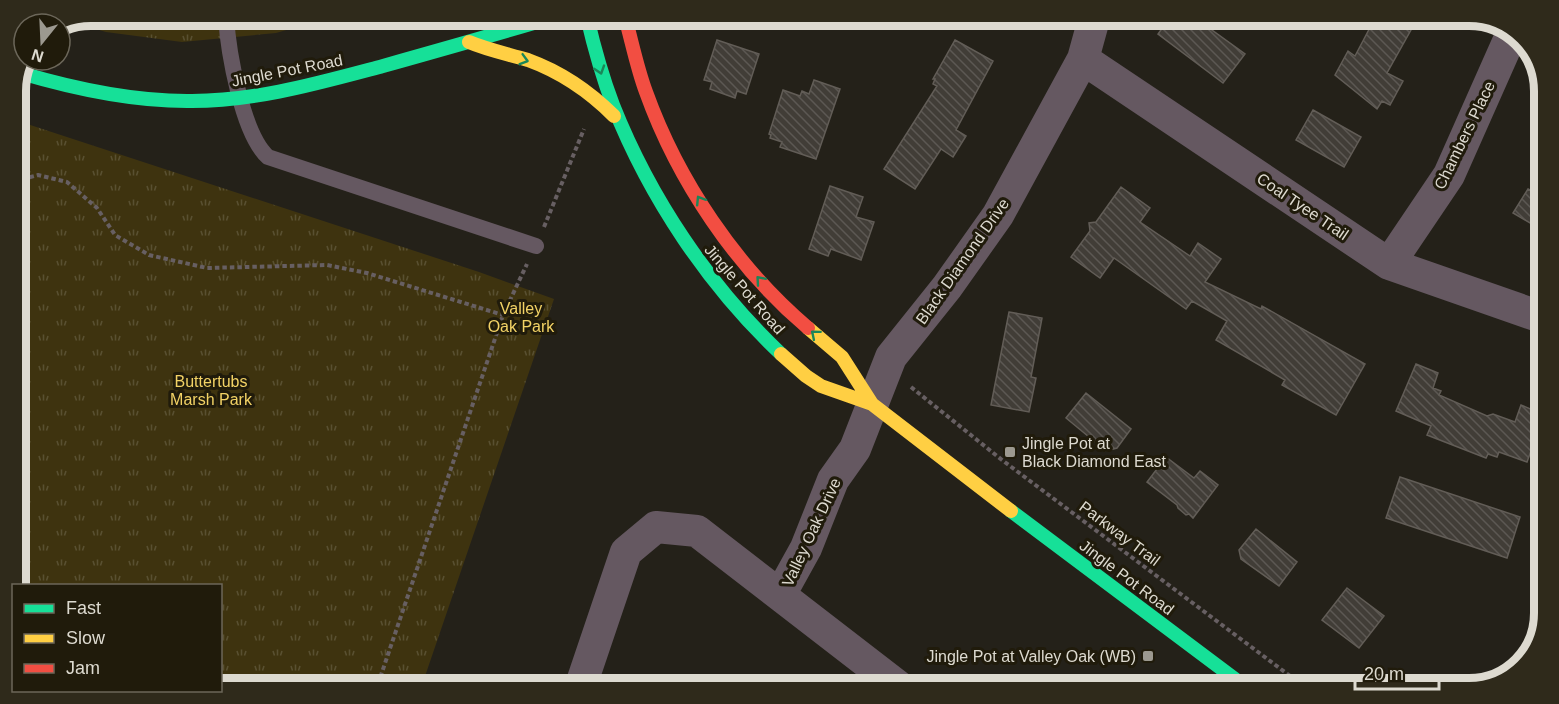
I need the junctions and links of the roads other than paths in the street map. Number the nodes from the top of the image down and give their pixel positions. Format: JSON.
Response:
{"nodes":[{"id":1,"x":228,"y":26,"type":"edge"},
{"id":2,"x":523,"y":26,"type":"edge"},
{"id":3,"x":589,"y":26,"type":"edge"},
{"id":4,"x":627,"y":26,"type":"edge"},
{"id":5,"x":1092,"y":26,"type":"edge"},
{"id":6,"x":1509,"y":40,"type":"edge"},
{"id":7,"x":469,"y":42,"type":"junction"},
{"id":8,"x":1083,"y":59,"type":"junction"},
{"id":9,"x":28,"y":75,"type":"edge"},
{"id":10,"x":239,"y":98,"type":"junction"},
{"id":11,"x":619,"y":120,"type":"junction"},
{"id":12,"x":536,"y":246,"type":"road end"},
{"id":13,"x":1389,"y":264,"type":"junction"},
{"id":14,"x":1533,"y":314,"type":"edge"},
{"id":15,"x":872,"y":404,"type":"junction"},
{"id":16,"x":780,"y":595,"type":"junction"},
{"id":17,"x":583,"y":678,"type":"edge"},
{"id":18,"x":887,"y":678,"type":"edge"},
{"id":19,"x":1234,"y":678,"type":"edge"}],
"edges":[{"from":1,"to":10,"type":"lane"},
{"from":2,"to":7,"type":"main road","name":"Jingle Pot Road"},
{"from":3,"to":11,"type":"main road","name":"Jingle Pot Road","one_way":true},
{"from":15,"to":4,"type":"main road","name":"Jingle Pot Road","one_way":true},
{"from":5,"to":8,"type":"street","name":"Black Diamond Drive"},
{"from":6,"to":13,"type":"street","name":"Chambers Place"},
{"from":7,"to":10,"type":"main road","name":"Jingle Pot Road"},
{"from":7,"to":11,"type":"main road","one_way":true},
{"from":8,"to":13,"type":"street","name":"Coal Tyee Trail"},
{"from":8,"to":15,"type":"street","name":"Black Diamond Drive"},
{"from":9,"to":10,"type":"main road","name":"Jingle Pot Road"},
{"from":10,"to":12,"type":"lane"},
{"from":11,"to":15,"type":"main road","name":"Jingle Pot Road"},
{"from":13,"to":14,"type":"street","name":"Coal Tyee Trail"},
{"from":15,"to":16,"type":"street","name":"Valley Oak Drive"},
{"from":15,"to":19,"type":"main road","name":"Jingle Pot Road"},
{"from":16,"to":17,"type":"street","name":"Valley Oak Drive"},
{"from":16,"to":18,"type":"street","name":"Valley Oak Drive"}]}
